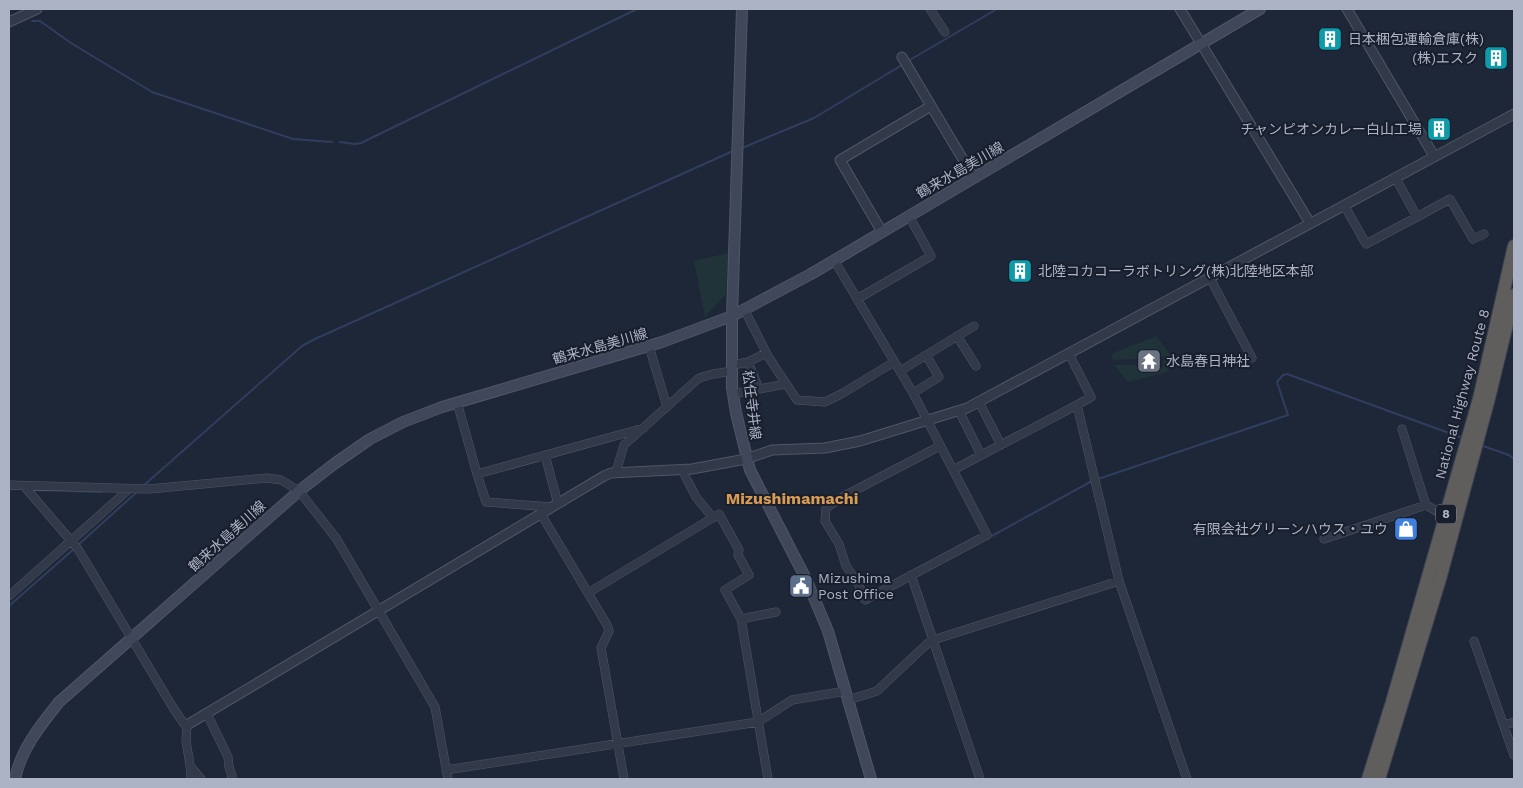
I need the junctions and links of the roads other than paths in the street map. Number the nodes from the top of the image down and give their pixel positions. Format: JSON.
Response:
{"nodes":[{"id":1,"x":37,"y":9,"type":"edge"},
{"id":2,"x":742,"y":9,"type":"edge"},
{"id":3,"x":930,"y":9,"type":"edge"},
{"id":4,"x":1180,"y":9,"type":"edge"},
{"id":5,"x":1260,"y":9,"type":"edge"},
{"id":6,"x":1346,"y":9,"type":"edge"},
{"id":7,"x":9,"y":22,"type":"edge"},
{"id":8,"x":946,"y":32,"type":"dead end"},
{"id":9,"x":1201,"y":44,"type":"junction"},
{"id":10,"x":904,"y":61,"type":"dead end"},
{"id":11,"x":931,"y":106,"type":"junction"},
{"id":12,"x":1514,"y":114,"type":"edge"},
{"id":13,"x":1434,"y":156,"type":"junction"},
{"id":14,"x":1395,"y":177,"type":"junction"},
{"id":15,"x":974,"y":178,"type":"junction"},
{"id":16,"x":1344,"y":205,"type":"junction"},
{"id":17,"x":909,"y":216,"type":"junction"},
{"id":18,"x":1417,"y":217,"type":"junction"},
{"id":19,"x":1310,"y":223,"type":"junction"},
{"id":20,"x":882,"y":232,"type":"junction"},
{"id":21,"x":1484,"y":234,"type":"dead end"},
{"id":22,"x":1514,"y":246,"type":"edge"},
{"id":23,"x":834,"y":260,"type":"junction"},
{"id":24,"x":1210,"y":278,"type":"junction"},
{"id":25,"x":733,"y":286,"type":"junction"},
{"id":26,"x":1514,"y":295,"type":"edge"},
{"id":27,"x":857,"y":299,"type":"junction"},
{"id":28,"x":755,"y":304,"type":"junction"},
{"id":29,"x":744,"y":309,"type":"junction"},
{"id":30,"x":732,"y":316,"type":"junction"},
{"id":31,"x":1511,"y":317,"type":"edge"},
{"id":32,"x":711,"y":324,"type":"junction"},
{"id":33,"x":974,"y":326,"type":"dead end"},
{"id":34,"x":732,"y":336,"type":"junction"},
{"id":35,"x":957,"y":336,"type":"junction"},
{"id":36,"x":650,"y":346,"type":"junction"},
{"id":37,"x":766,"y":353,"type":"junction"},
{"id":38,"x":1069,"y":354,"type":"junction"},
{"id":39,"x":926,"y":355,"type":"junction"},
{"id":40,"x":1252,"y":358,"type":"dead end"},
{"id":41,"x":748,"y":362,"type":"junction"},
{"id":42,"x":894,"y":362,"type":"junction"},
{"id":43,"x":976,"y":366,"type":"dead end"},
{"id":44,"x":732,"y":368,"type":"junction"},
{"id":45,"x":900,"y":371,"type":"junction"},
{"id":46,"x":786,"y":384,"type":"junction"},
{"id":47,"x":759,"y":389,"type":"junction"},
{"id":48,"x":913,"y":393,"type":"junction"},
{"id":49,"x":733,"y":394,"type":"junction"},
{"id":50,"x":457,"y":402,"type":"junction"},
{"id":51,"x":979,"y":402,"type":"junction"},
{"id":52,"x":1077,"y":405,"type":"junction"},
{"id":53,"x":668,"y":407,"type":"junction"},
{"id":54,"x":959,"y":411,"type":"junction"},
{"id":55,"x":928,"y":421,"type":"junction"},
{"id":56,"x":644,"y":428,"type":"junction"},
{"id":57,"x":1402,"y":429,"type":"dead end"},
{"id":58,"x":1001,"y":445,"type":"junction"},
{"id":59,"x":940,"y":446,"type":"junction"},
{"id":60,"x":545,"y":455,"type":"junction"},
{"id":61,"x":981,"y":455,"type":"junction"},
{"id":62,"x":746,"y":459,"type":"junction"},
{"id":63,"x":682,"y":470,"type":"junction"},
{"id":64,"x":953,"y":470,"type":"junction"},
{"id":65,"x":616,"y":472,"type":"junction"},
{"id":66,"x":477,"y":474,"type":"junction"},
{"id":67,"x":9,"y":486,"type":"edge"},
{"id":68,"x":24,"y":486,"type":"junction"},
{"id":69,"x":131,"y":489,"type":"junction"},
{"id":70,"x":299,"y":491,"type":"junction"},
{"id":71,"x":555,"y":505,"type":"junction"},
{"id":72,"x":1426,"y":505,"type":"junction"},
{"id":73,"x":541,"y":514,"type":"junction"},
{"id":74,"x":1445,"y":516,"type":"junction"},
{"id":75,"x":713,"y":518,"type":"junction"},
{"id":76,"x":1324,"y":539,"type":"dead end"},
{"id":77,"x":74,"y":545,"type":"junction"},
{"id":78,"x":911,"y":575,"type":"junction"},
{"id":79,"x":1119,"y":581,"type":"junction"},
{"id":80,"x":588,"y":593,"type":"junction"},
{"id":81,"x":9,"y":596,"type":"edge"},
{"id":82,"x":378,"y":610,"type":"junction"},
{"id":83,"x":776,"y":612,"type":"dead end"},
{"id":84,"x":741,"y":619,"type":"junction"},
{"id":85,"x":132,"y":638,"type":"junction"},
{"id":86,"x":934,"y":640,"type":"junction"},
{"id":87,"x":1474,"y":641,"type":"dead end"},
{"id":88,"x":847,"y":696,"type":"junction"},
{"id":89,"x":207,"y":714,"type":"junction"},
{"id":90,"x":758,"y":722,"type":"junction"},
{"id":91,"x":1514,"y":722,"type":"edge"},
{"id":92,"x":188,"y":725,"type":"junction"},
{"id":93,"x":1504,"y":725,"type":"junction"},
{"id":94,"x":617,"y":744,"type":"junction"},
{"id":95,"x":1514,"y":755,"type":"edge"},
{"id":96,"x":190,"y":766,"type":"junction"},
{"id":97,"x":446,"y":770,"type":"junction"},
{"id":98,"x":14,"y":779,"type":"edge"},
{"id":99,"x":190,"y":779,"type":"edge"},
{"id":100,"x":201,"y":779,"type":"edge"},
{"id":101,"x":231,"y":779,"type":"edge"},
{"id":102,"x":448,"y":779,"type":"edge"},
{"id":103,"x":624,"y":779,"type":"edge"},
{"id":104,"x":768,"y":779,"type":"edge"},
{"id":105,"x":871,"y":779,"type":"edge"},
{"id":106,"x":980,"y":779,"type":"edge"},
{"id":107,"x":1186,"y":779,"type":"edge"},
{"id":108,"x":1368,"y":779,"type":"edge"},
{"id":109,"x":1379,"y":779,"type":"edge"}],
"edges":[{"from":1,"to":7,"type":"street"},
{"from":2,"to":25,"type":"main road","name":"松任寺井線"},
{"from":3,"to":8,"type":"street"},
{"from":4,"to":9,"type":"street"},
{"from":5,"to":9,"type":"main road","name":"鶴来水島美川線"},
{"from":6,"to":13,"type":"street"},
{"from":9,"to":15,"type":"main road","name":"鶴来水島美川線"},
{"from":9,"to":19,"type":"street"},
{"from":10,"to":11,"type":"street"},
{"from":11,"to":15,"type":"street"},
{"from":11,"to":20,"type":"street"},
{"from":12,"to":13,"type":"street"},
{"from":13,"to":14,"type":"street"},
{"from":14,"to":16,"type":"street"},
{"from":14,"to":18,"type":"street"},
{"from":15,"to":17,"type":"main road","name":"鶴来水島美川線"},
{"from":16,"to":18,"type":"street"},
{"from":16,"to":19,"type":"street"},
{"from":17,"to":20,"type":"main road","name":"鶴来水島美川線"},
{"from":17,"to":27,"type":"street"},
{"from":18,"to":21,"type":"street"},
{"from":19,"to":24,"type":"street"},
{"from":20,"to":23,"type":"main road","name":"鶴来水島美川線"},
{"from":22,"to":74,"type":"highway","name":"National Highway Route 8","number":"8"},
{"from":23,"to":27,"type":"street"},
{"from":23,"to":28,"type":"main road","name":"鶴来水島美川線"},
{"from":24,"to":38,"type":"street"},
{"from":24,"to":40,"type":"street"},
{"from":25,"to":28,"type":"main road"},
{"from":25,"to":30,"type":"main road","name":"松任寺井線"},
{"from":26,"to":31,"type":"highway","name":"National Highway Route 8","number":"8"},
{"from":27,"to":42,"type":"street"},
{"from":28,"to":29,"type":"main road","name":"鶴来水島美川線"},
{"from":29,"to":30,"type":"main road","name":"鶴来水島美川線"},
{"from":29,"to":37,"type":"street"},
{"from":30,"to":32,"type":"main road","name":"鶴来水島美川線"},
{"from":30,"to":34,"type":"main road","name":"松任寺井線"},
{"from":31,"to":109,"type":"highway","name":"National Highway Route 8","number":"8"},
{"from":32,"to":34,"type":"main road"},
{"from":32,"to":36,"type":"main road","name":"鶴来水島美川線"},
{"from":33,"to":35,"type":"street"},
{"from":34,"to":44,"type":"main road","name":"松任寺井線"},
{"from":35,"to":39,"type":"street"},
{"from":35,"to":43,"type":"street"},
{"from":36,"to":50,"type":"main road","name":"鶴来水島美川線"},
{"from":36,"to":53,"type":"street"},
{"from":37,"to":41,"type":"street"},
{"from":37,"to":46,"type":"street"},
{"from":38,"to":51,"type":"street"},
{"from":38,"to":52,"type":"street"},
{"from":39,"to":45,"type":"street"},
{"from":39,"to":48,"type":"street"},
{"from":41,"to":44,"type":"street"},
{"from":41,"to":47,"type":"street"},
{"from":42,"to":45,"type":"street"},
{"from":42,"to":46,"type":"street"},
{"from":44,"to":49,"type":"main road","name":"松任寺井線"},
{"from":44,"to":53,"type":"street"},
{"from":45,"to":48,"type":"street"},
{"from":46,"to":47,"type":"street"},
{"from":47,"to":49,"type":"street"},
{"from":48,"to":55,"type":"street"},
{"from":49,"to":62,"type":"main road","name":"松任寺井線"},
{"from":50,"to":66,"type":"street"},
{"from":50,"to":70,"type":"main road","name":"鶴来水島美川線"},
{"from":51,"to":54,"type":"street"},
{"from":51,"to":58,"type":"street"},
{"from":52,"to":58,"type":"street"},
{"from":52,"to":79,"type":"street"},
{"from":53,"to":56,"type":"street"},
{"from":54,"to":55,"type":"street"},
{"from":54,"to":61,"type":"street"},
{"from":55,"to":59,"type":"street"},
{"from":55,"to":62,"type":"street"},
{"from":56,"to":60,"type":"street"},
{"from":56,"to":65,"type":"street"},
{"from":57,"to":72,"type":"street"},
{"from":58,"to":61,"type":"street"},
{"from":59,"to":64,"type":"street"},
{"from":59,"to":78,"type":"street"},
{"from":60,"to":66,"type":"street"},
{"from":60,"to":71,"type":"street"},
{"from":61,"to":64,"type":"street"},
{"from":62,"to":63,"type":"street"},
{"from":62,"to":88,"type":"main road","name":"松任寺井線"},
{"from":63,"to":65,"type":"street"},
{"from":63,"to":75,"type":"street"},
{"from":64,"to":78,"type":"street"},
{"from":65,"to":71,"type":"street"},
{"from":66,"to":71,"type":"street"},
{"from":67,"to":68,"type":"street"},
{"from":68,"to":69,"type":"street"},
{"from":68,"to":77,"type":"street"},
{"from":69,"to":70,"type":"street"},
{"from":69,"to":77,"type":"street"},
{"from":70,"to":82,"type":"street"},
{"from":70,"to":85,"type":"main road","name":"鶴来水島美川線"},
{"from":71,"to":73,"type":"street"},
{"from":72,"to":74,"type":"street"},
{"from":72,"to":76,"type":"street"},
{"from":73,"to":80,"type":"street"},
{"from":73,"to":82,"type":"street"},
{"from":74,"to":108,"type":"highway","name":"National Highway Route 8","number":"8"},
{"from":75,"to":80,"type":"street"},
{"from":75,"to":84,"type":"street"},
{"from":77,"to":81,"type":"street"},
{"from":77,"to":85,"type":"street"},
{"from":78,"to":86,"type":"street"},
{"from":79,"to":86,"type":"street"},
{"from":79,"to":107,"type":"street"},
{"from":80,"to":94,"type":"street"},
{"from":82,"to":89,"type":"street"},
{"from":82,"to":97,"type":"street"},
{"from":83,"to":84,"type":"street"},
{"from":84,"to":90,"type":"street"},
{"from":85,"to":92,"type":"street"},
{"from":85,"to":98,"type":"main road","name":"鶴来水島美川線"},
{"from":86,"to":88,"type":"street"},
{"from":86,"to":106,"type":"street"},
{"from":87,"to":93,"type":"street"},
{"from":88,"to":90,"type":"street"},
{"from":88,"to":105,"type":"main road","name":"松任寺井線"},
{"from":89,"to":92,"type":"street"},
{"from":89,"to":101,"type":"street"},
{"from":90,"to":94,"type":"street"},
{"from":90,"to":104,"type":"street"},
{"from":91,"to":93,"type":"street"},
{"from":92,"to":96,"type":"street"},
{"from":93,"to":95,"type":"street"},
{"from":94,"to":97,"type":"street"},
{"from":94,"to":103,"type":"street"},
{"from":96,"to":99,"type":"street"},
{"from":96,"to":100,"type":"street"},
{"from":97,"to":102,"type":"street"}]}
